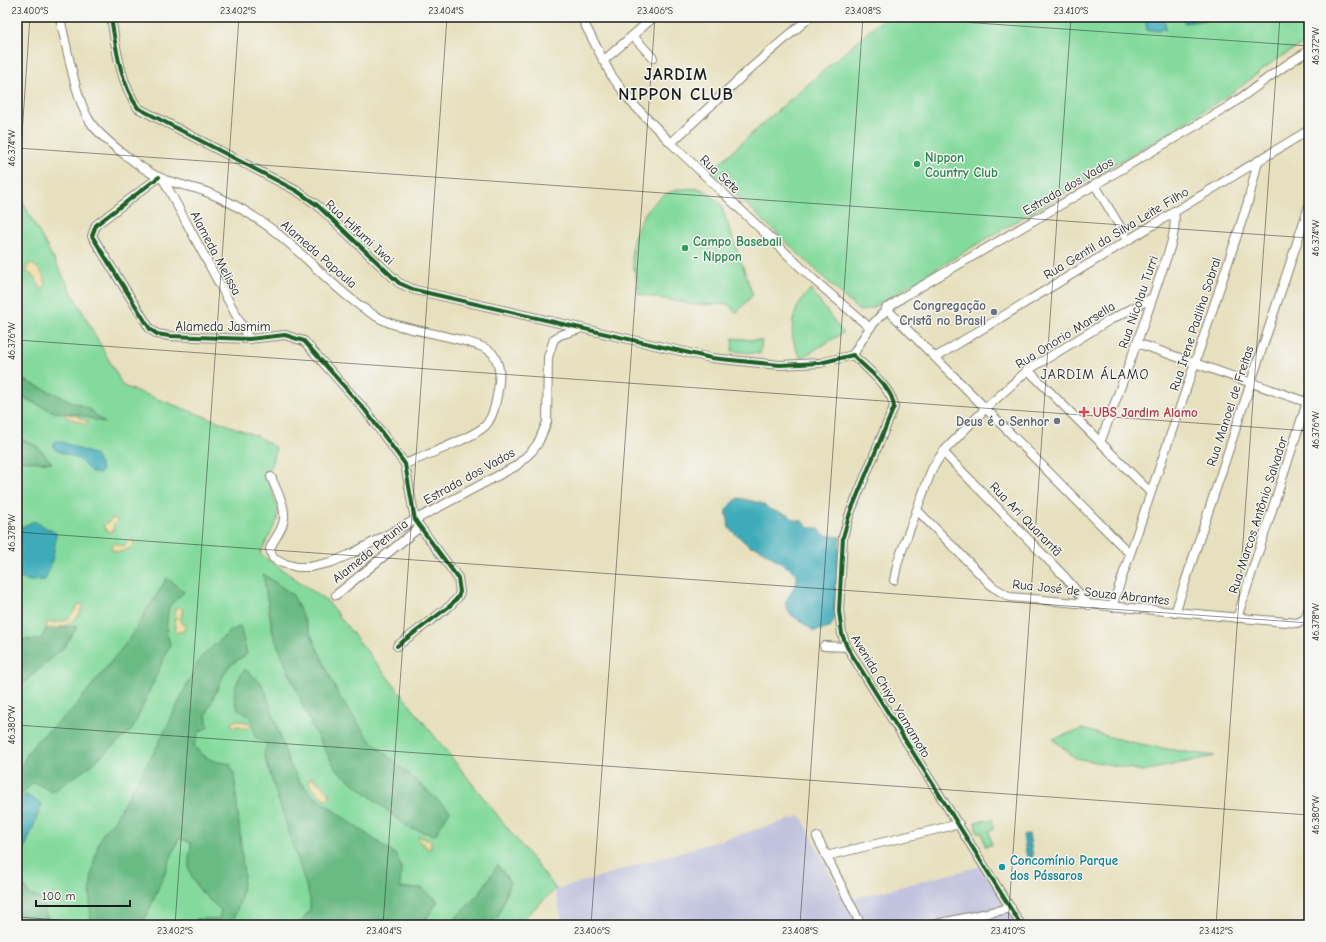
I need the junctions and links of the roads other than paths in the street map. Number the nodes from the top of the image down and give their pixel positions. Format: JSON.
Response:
{"nodes":[{"id":1,"x":111,"y":17,"type":"edge"},
{"id":2,"x":581,"y":17,"type":"edge"},
{"id":3,"x":654,"y":17,"type":"edge"},
{"id":4,"x":810,"y":17,"type":"edge"},
{"id":5,"x":60,"y":19,"type":"dead end"},
{"id":6,"x":632,"y":36,"type":"junction"},
{"id":7,"x":1309,"y":50,"type":"edge"},
{"id":8,"x":653,"y":58,"type":"dead end"},
{"id":9,"x":603,"y":61,"type":"junction"},
{"id":10,"x":1309,"y":130,"type":"edge"},
{"id":11,"x":671,"y":144,"type":"junction"},
{"id":12,"x":1258,"y":161,"type":"junction"},
{"id":13,"x":161,"y":178,"type":"junction"},
{"id":14,"x":1095,"y":185,"type":"junction"},
{"id":15,"x":1309,"y":206,"type":"edge"},
{"id":16,"x":1174,"y":211,"type":"junction"},
{"id":17,"x":1128,"y":240,"type":"junction"},
{"id":18,"x":1152,"y":298,"type":"junction"},
{"id":19,"x":886,"y":308,"type":"junction"},
{"id":20,"x":869,"y":327,"type":"junction"},
{"id":21,"x":582,"y":330,"type":"junction"},
{"id":22,"x":248,"y":339,"type":"junction"},
{"id":23,"x":1137,"y":343,"type":"junction"},
{"id":24,"x":853,"y":355,"type":"junction"},
{"id":25,"x":936,"y":357,"type":"junction"},
{"id":26,"x":1195,"y":363,"type":"junction"},
{"id":27,"x":1028,"y":370,"type":"junction"},
{"id":28,"x":1251,"y":382,"type":"junction"},
{"id":29,"x":1308,"y":400,"type":"edge"},
{"id":30,"x":986,"y":408,"type":"junction"},
{"id":31,"x":1100,"y":443,"type":"junction"},
{"id":32,"x":943,"y":452,"type":"junction"},
{"id":33,"x":405,"y":464,"type":"junction"},
{"id":34,"x":270,"y":477,"type":"dead end"},
{"id":35,"x":1150,"y":492,"type":"junction"},
{"id":36,"x":917,"y":510,"type":"junction"},
{"id":37,"x":418,"y":523,"type":"junction"},
{"id":38,"x":1129,"y":553,"type":"junction"},
{"id":39,"x":894,"y":580,"type":"dead end"},
{"id":40,"x":336,"y":595,"type":"dead end"},
{"id":41,"x":1089,"y":605,"type":"junction"},
{"id":42,"x":1112,"y":607,"type":"junction"},
{"id":43,"x":1309,"y":607,"type":"edge"},
{"id":44,"x":1175,"y":613,"type":"junction"},
{"id":45,"x":1237,"y":618,"type":"junction"},
{"id":46,"x":397,"y":646,"type":"dead end"},
{"id":47,"x":824,"y":646,"type":"dead end"},
{"id":48,"x":847,"y":647,"type":"junction"},
{"id":49,"x":959,"y":824,"type":"junction"},
{"id":50,"x":817,"y":837,"type":"dead end"},
{"id":51,"x":826,"y":856,"type":"junction"},
{"id":52,"x":1011,"y":908,"type":"junction"},
{"id":53,"x":861,"y":925,"type":"edge"},
{"id":54,"x":932,"y":925,"type":"edge"},
{"id":55,"x":1021,"y":925,"type":"edge"}],
"edges":[{"from":1,"to":21,"type":"street","name":"Rua Hifumi Iwai"},
{"from":2,"to":9,"type":"street","name":"Rua Sete"},
{"from":3,"to":6,"type":"street"},
{"from":4,"to":11,"type":"street"},
{"from":5,"to":13,"type":"street","name":"Alameda Papoula"},
{"from":6,"to":8,"type":"street"},
{"from":6,"to":9,"type":"street"},
{"from":7,"to":14,"type":"street","name":"Estrada dos Vados"},
{"from":9,"to":11,"type":"street","name":"Rua Sete"},
{"from":10,"to":12,"type":"street","name":"Rua Gentil da Silva Leite Filho"},
{"from":11,"to":20,"type":"street","name":"Rua Sete"},
{"from":12,"to":16,"type":"street","name":"Rua Gentil da Silva Leite Filho"},
{"from":12,"to":26,"type":"street","name":"Rua Irene Padilha Sobral"},
{"from":13,"to":22,"type":"street","name":"Alameda Melissa"},
{"from":13,"to":22,"type":"street","name":"Alameda Jasmim"},
{"from":13,"to":33,"type":"street","name":"Alameda Papoula"},
{"from":14,"to":17,"type":"street"},
{"from":14,"to":19,"type":"street","name":"Estrada dos Vados"},
{"from":15,"to":28,"type":"street","name":"Rua Manoel de Freitas"},
{"from":16,"to":17,"type":"street","name":"Rua Gentil da Silva Leite Filho"},
{"from":16,"to":18,"type":"street","name":"Rua Nicolau Turri"},
{"from":17,"to":25,"type":"street","name":"Rua Gentil da Silva Leite Filho"},
{"from":18,"to":23,"type":"street","name":"Rua Nicolau Turri"},
{"from":18,"to":27,"type":"street","name":"Rua Onorio Marsella"},
{"from":19,"to":20,"type":"street","name":"Estrada dos Vados"},
{"from":19,"to":25,"type":"street"},
{"from":20,"to":24,"type":"street","name":"Estrada dos Vados"},
{"from":21,"to":24,"type":"street","name":"Rua Hifumi Iwai"},
{"from":21,"to":37,"type":"street","name":"Estrada dos Vados"},
{"from":22,"to":33,"type":"street","name":"Alameda Jasmim"},
{"from":23,"to":26,"type":"street"},
{"from":23,"to":31,"type":"street","name":"Rua Nicolau Turri"},
{"from":24,"to":48,"type":"street","name":"Avenida Chiyo Yamamoto"},
{"from":25,"to":30,"type":"street"},
{"from":26,"to":28,"type":"street"},
{"from":26,"to":35,"type":"street","name":"Rua Irene Padilha Sobral"},
{"from":27,"to":30,"type":"street","name":"Rua Onorio Marsella"},
{"from":27,"to":31,"type":"street"},
{"from":28,"to":29,"type":"street"},
{"from":28,"to":44,"type":"street","name":"Rua Manoel de Freitas"},
{"from":29,"to":45,"type":"street","name":"Rua Marcos Antônio Salvador"},
{"from":30,"to":32,"type":"street","name":"Rua Onorio Marsella"},
{"from":30,"to":38,"type":"street"},
{"from":31,"to":35,"type":"street"},
{"from":32,"to":36,"type":"street","name":"Rua Onorio Marsella"},
{"from":32,"to":41,"type":"street","name":"Rua Ari Quarantã"},
{"from":33,"to":37,"type":"street","name":"Alameda Jasmim"},
{"from":34,"to":37,"type":"street","name":"Estrada dos Vados"},
{"from":35,"to":38,"type":"street","name":"Rua Irene Padilha Sobral"},
{"from":36,"to":39,"type":"street","name":"Rua Onorio Marsella"},
{"from":36,"to":41,"type":"street","name":"Rua José de Souza Abrantes"},
{"from":37,"to":40,"type":"street","name":"Alameda Petunia"},
{"from":37,"to":46,"type":"street"},
{"from":38,"to":42,"type":"street","name":"Rua Irene Padilha Sobral"},
{"from":41,"to":42,"type":"street","name":"Rua José de Souza Abrantes"},
{"from":42,"to":44,"type":"street","name":"Rua José de Souza Abrantes"},
{"from":43,"to":45,"type":"street","name":"Rua José de Souza Abrantes"},
{"from":44,"to":45,"type":"street","name":"Rua José de Souza Abrantes"},
{"from":47,"to":48,"type":"street"},
{"from":48,"to":49,"type":"street","name":"Avenida Chiyo Yamamoto"},
{"from":49,"to":51,"type":"street"},
{"from":49,"to":52,"type":"street","name":"Avenida Chiyo Yamamoto"},
{"from":50,"to":51,"type":"street"},
{"from":51,"to":53,"type":"street"},
{"from":52,"to":54,"type":"street"},
{"from":52,"to":55,"type":"street","name":"Avenida Chiyo Yamamoto"}]}
